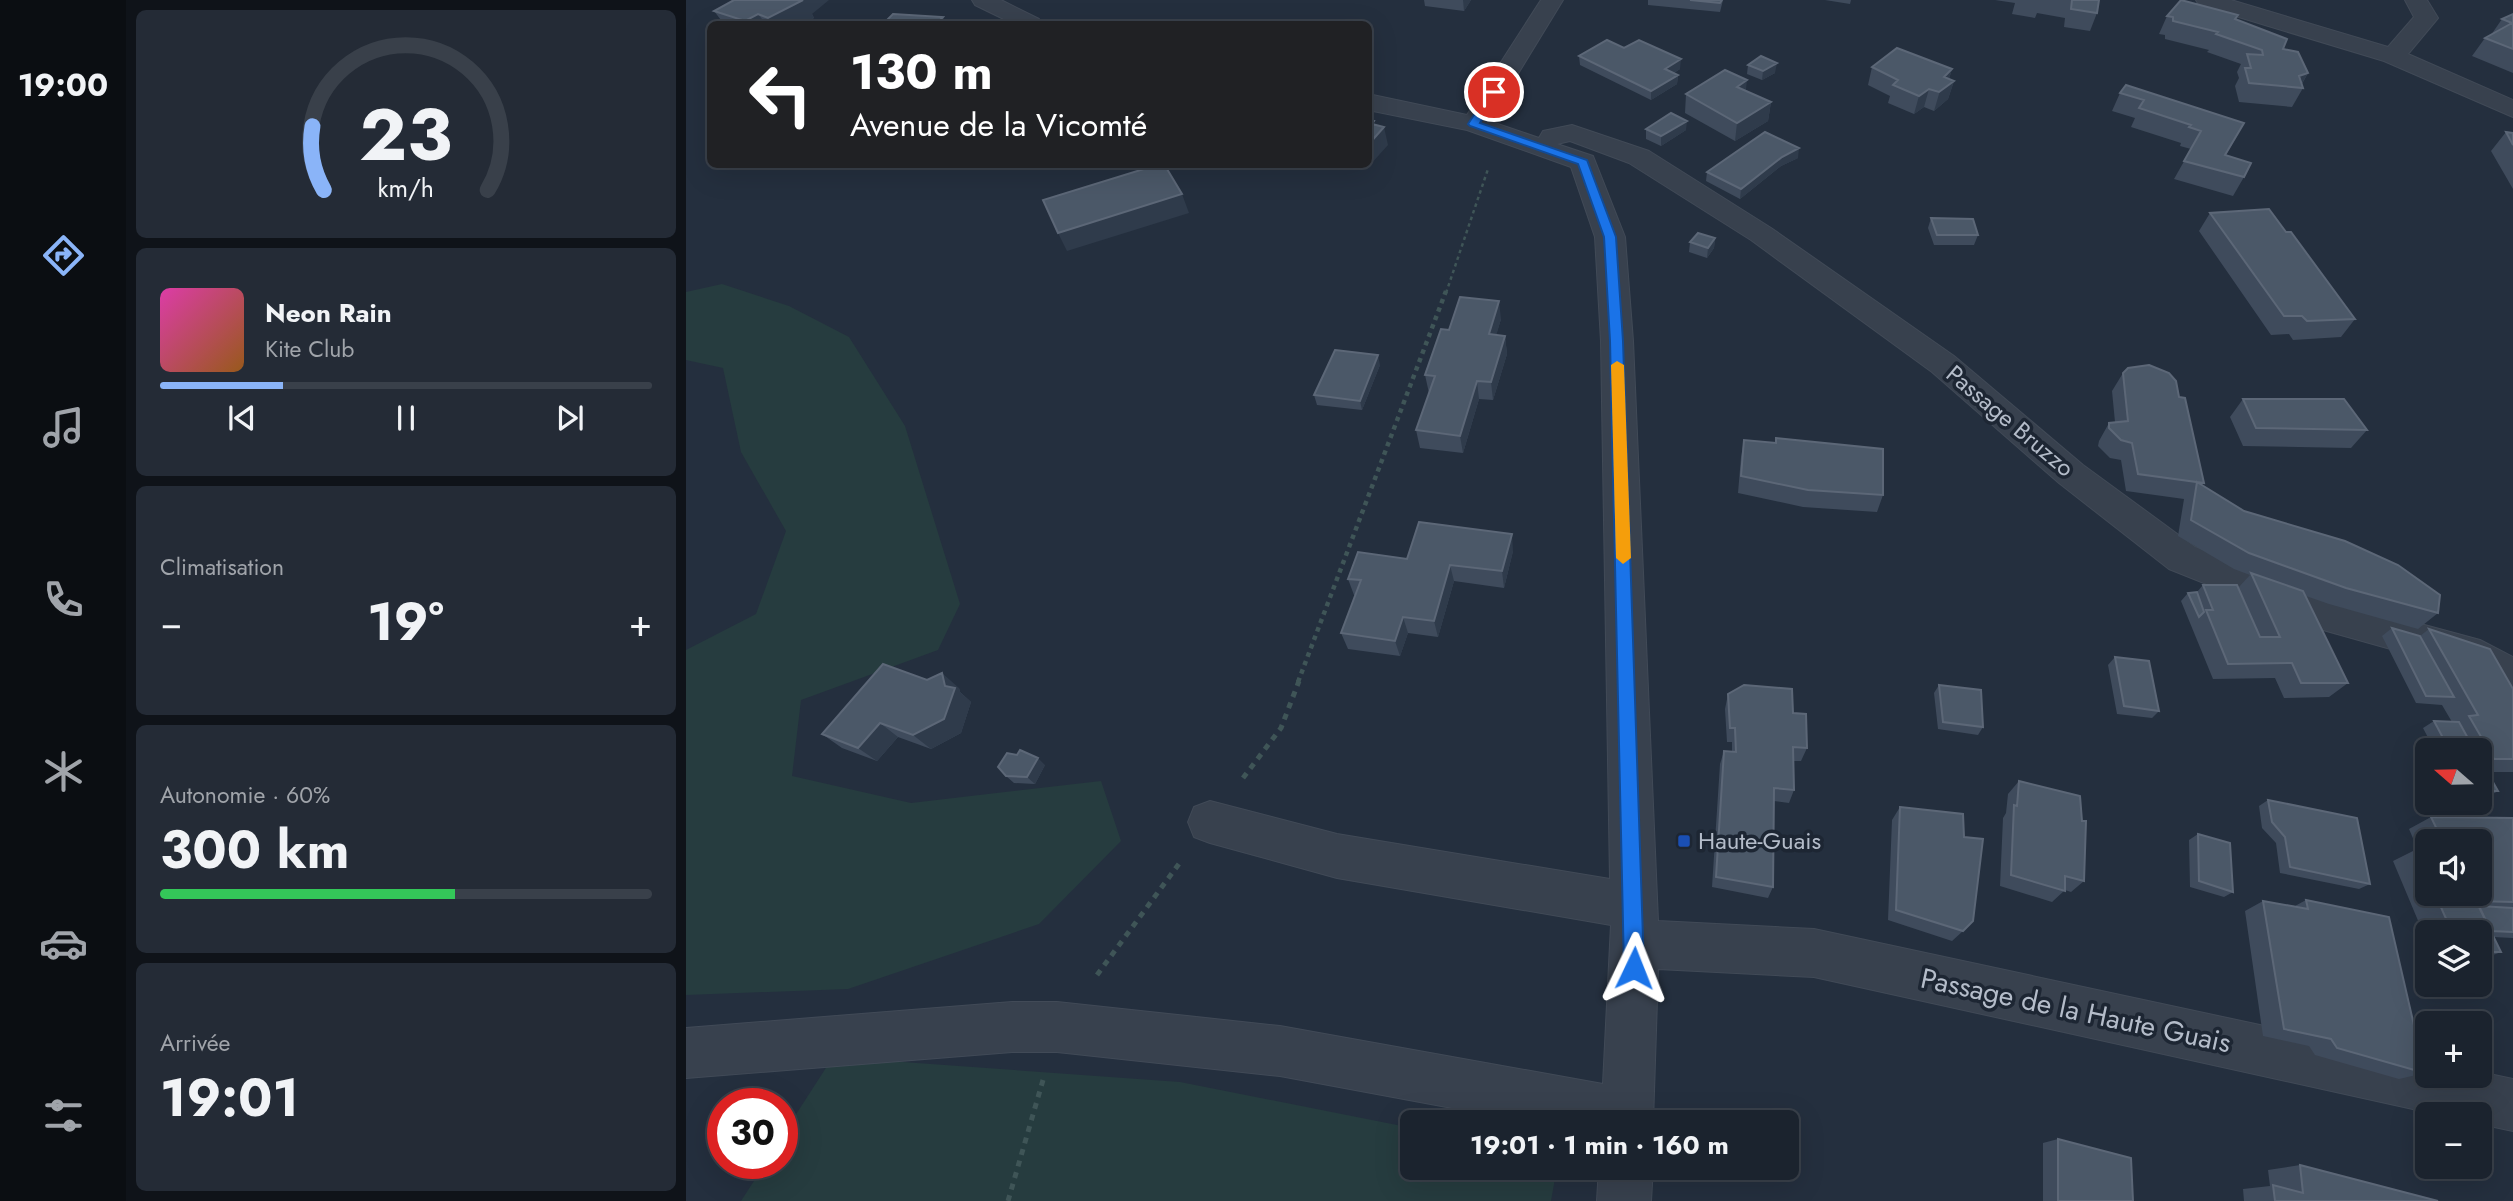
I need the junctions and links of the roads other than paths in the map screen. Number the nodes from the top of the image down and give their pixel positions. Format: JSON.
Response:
{"nodes":[{"id":1,"x":983,"y":0,"type":"edge"},
{"id":2,"x":1552,"y":0,"type":"edge"},
{"id":3,"x":2207,"y":0,"type":"edge"},
{"id":4,"x":2416,"y":0,"type":"edge"},
{"id":5,"x":2242,"y":4,"type":"edge"},
{"id":6,"x":1025,"y":21,"type":"edge"},
{"id":7,"x":2393,"y":56,"type":"junction"},
{"id":8,"x":1372,"y":103,"type":"edge"},
{"id":9,"x":2513,"y":109,"type":"edge"},
{"id":10,"x":1474,"y":124,"type":"junction"},
{"id":11,"x":1526,"y":142,"type":"junction"},
{"id":12,"x":2513,"y":679,"type":"edge"},
{"id":13,"x":1210,"y":822,"type":"road end"},
{"id":14,"x":1635,"y":925,"type":"junction"},
{"id":15,"x":686,"y":1054,"type":"edge"},
{"id":16,"x":2513,"y":1105,"type":"edge"},
{"id":17,"x":1586,"y":1110,"type":"edge"},
{"id":18,"x":1627,"y":1110,"type":"edge"},
{"id":19,"x":1626,"y":1180,"type":"edge"},
{"id":20,"x":1625,"y":1201,"type":"edge"}],
"edges":[{"from":1,"to":6,"type":"street"},
{"from":2,"to":10,"type":"street"},
{"from":3,"to":5,"type":"street"},
{"from":4,"to":7,"type":"street"},
{"from":5,"to":7,"type":"street"},
{"from":7,"to":9,"type":"street"},
{"from":8,"to":10,"type":"street"},
{"from":10,"to":11,"type":"street"},
{"from":11,"to":12,"type":"street","name":"Passage Bruzzo"},
{"from":11,"to":14,"type":"street"},
{"from":13,"to":14,"type":"street","name":"Passage de la Haute Guais"},
{"from":14,"to":16,"type":"street","name":"Passage de la Haute Guais"},
{"from":14,"to":18,"type":"street"},
{"from":15,"to":17,"type":"street"},
{"from":19,"to":20,"type":"street"}]}
